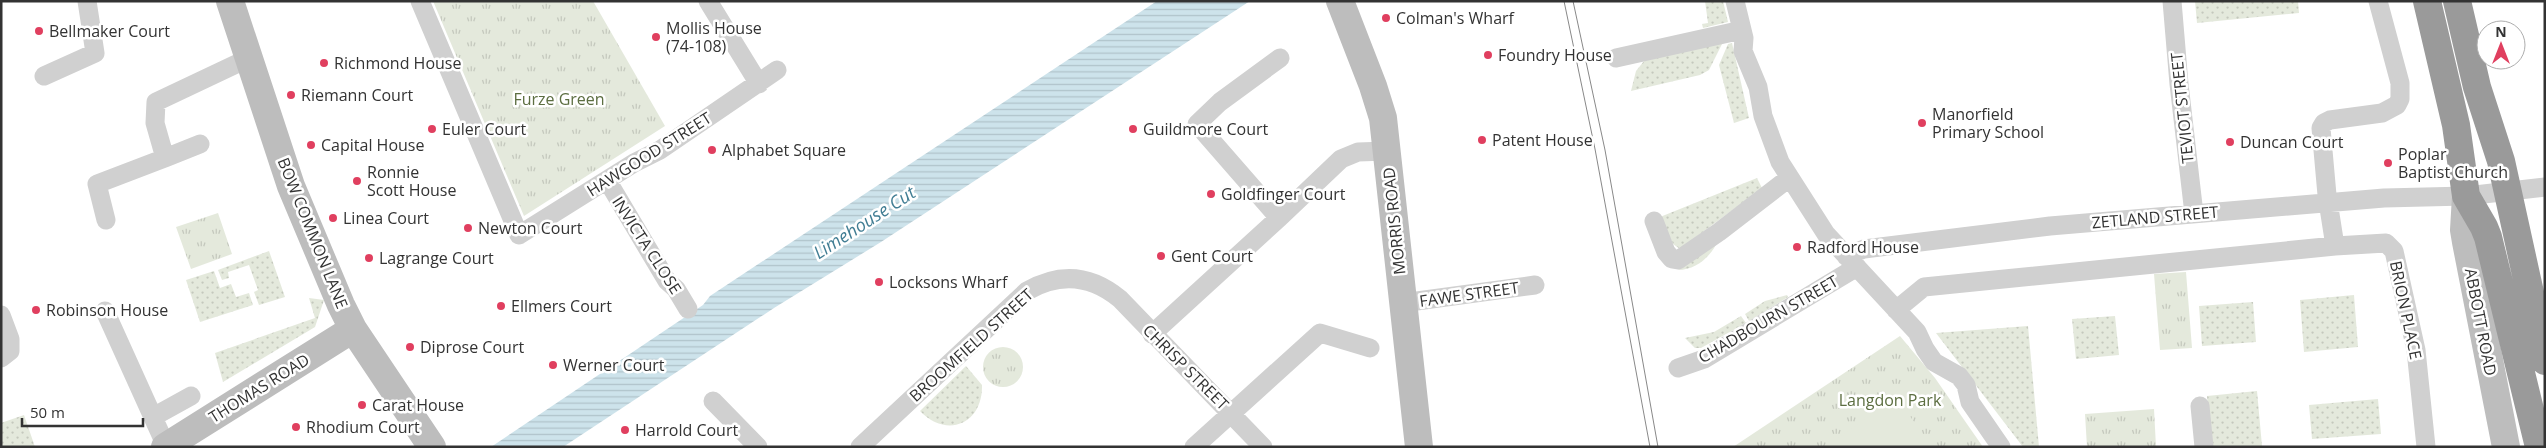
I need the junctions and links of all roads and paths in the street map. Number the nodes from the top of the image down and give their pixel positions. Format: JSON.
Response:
{"nodes":[{"id":1,"x":87,"y":1,"type":"edge"},
{"id":2,"x":230,"y":1,"type":"edge"},
{"id":3,"x":420,"y":1,"type":"edge"},
{"id":4,"x":708,"y":1,"type":"edge"},
{"id":5,"x":1340,"y":1,"type":"edge"},
{"id":6,"x":1735,"y":1,"type":"edge"},
{"id":7,"x":2172,"y":1,"type":"edge"},
{"id":8,"x":2378,"y":1,"type":"edge"},
{"id":9,"x":2427,"y":1,"type":"edge"},
{"id":10,"x":2457,"y":1,"type":"edge"},
{"id":11,"x":1742,"y":30,"type":"junction"},
{"id":12,"x":249,"y":58,"type":"junction"},
{"id":13,"x":1280,"y":58,"type":"dead end"},
{"id":14,"x":1616,"y":58,"type":"dead end"},
{"id":15,"x":777,"y":70,"type":"dead end"},
{"id":16,"x":44,"y":76,"type":"dead end"},
{"id":17,"x":759,"y":84,"type":"junction"},
{"id":18,"x":200,"y":144,"type":"dead end"},
{"id":19,"x":1387,"y":151,"type":"junction"},
{"id":20,"x":165,"y":158,"type":"junction"},
{"id":21,"x":1789,"y":178,"type":"junction"},
{"id":22,"x":606,"y":180,"type":"junction"},
{"id":23,"x":2545,"y":187,"type":"edge"},
{"id":24,"x":2508,"y":192,"type":"junction"},
{"id":25,"x":2466,"y":196,"type":"junction"},
{"id":26,"x":2328,"y":202,"type":"junction"},
{"id":27,"x":2194,"y":214,"type":"junction"},
{"id":28,"x":1280,"y":218,"type":"junction"},
{"id":29,"x":106,"y":220,"type":"dead end"},
{"id":30,"x":1654,"y":221,"type":"dead end"},
{"id":31,"x":2335,"y":246,"type":"junction"},
{"id":32,"x":1851,"y":261,"type":"junction"},
{"id":33,"x":1535,"y":285,"type":"dead end"},
{"id":34,"x":1107,"y":288,"type":"joint"},
{"id":35,"x":1402,"y":303,"type":"junction"},
{"id":36,"x":688,"y":309,"type":"dead end"},
{"id":37,"x":1896,"y":310,"type":"junction"},
{"id":38,"x":105,"y":311,"type":"dead end"},
{"id":39,"x":1,"y":315,"type":"edge"},
{"id":40,"x":353,"y":329,"type":"junction"},
{"id":41,"x":1152,"y":334,"type":"junction"},
{"id":42,"x":1370,"y":348,"type":"dead end"},
{"id":43,"x":1,"y":358,"type":"edge"},
{"id":44,"x":2545,"y":360,"type":"edge"},
{"id":45,"x":1678,"y":368,"type":"dead end"},
{"id":46,"x":191,"y":396,"type":"dead end"},
{"id":47,"x":713,"y":400,"type":"dead end"},
{"id":48,"x":2200,"y":406,"type":"dead end"},
{"id":49,"x":1231,"y":413,"type":"junction"},
{"id":50,"x":153,"y":417,"type":"junction"},
{"id":51,"x":866,"y":441,"type":"edge"},
{"id":52,"x":166,"y":447,"type":"edge"},
{"id":53,"x":432,"y":447,"type":"edge"},
{"id":54,"x":758,"y":447,"type":"edge"},
{"id":55,"x":1194,"y":447,"type":"edge"},
{"id":56,"x":1263,"y":447,"type":"edge"},
{"id":57,"x":1419,"y":447,"type":"edge"},
{"id":58,"x":2001,"y":447,"type":"edge"},
{"id":59,"x":2204,"y":447,"type":"edge"},
{"id":60,"x":2426,"y":447,"type":"edge"},
{"id":61,"x":2506,"y":447,"type":"edge"},
{"id":62,"x":2539,"y":447,"type":"edge"}],
"edges":[{"from":1,"to":16,"type":"street"},
{"from":2,"to":12,"type":"street","name":"BOW COMMON LANE"},
{"from":3,"to":22,"type":"street","name":"HAWGOOD STREET"},
{"from":4,"to":17,"type":"street"},
{"from":5,"to":19,"type":"street","name":"MORRIS ROAD"},
{"from":6,"to":11,"type":"street"},
{"from":7,"to":27,"type":"street","name":"TEVIOT STREET"},
{"from":8,"to":26,"type":"street"},
{"from":9,"to":25,"type":"highway"},
{"from":10,"to":24,"type":"highway"},
{"from":11,"to":14,"type":"street"},
{"from":11,"to":21,"type":"street"},
{"from":12,"to":20,"type":"street"},
{"from":12,"to":40,"type":"street","name":"BOW COMMON LANE"},
{"from":13,"to":28,"type":"street"},
{"from":15,"to":17,"type":"street","name":"HAWGOOD STREET"},
{"from":17,"to":22,"type":"street","name":"HAWGOOD STREET"},
{"from":18,"to":20,"type":"street"},
{"from":19,"to":28,"type":"street"},
{"from":19,"to":35,"type":"street","name":"MORRIS ROAD"},
{"from":20,"to":29,"type":"street"},
{"from":21,"to":30,"type":"street"},
{"from":21,"to":32,"type":"street"},
{"from":22,"to":36,"type":"street","name":"INVICTA CLOSE"},
{"from":23,"to":24,"type":"street","name":"ZETLAND STREET"},
{"from":24,"to":25,"type":"street","name":"ZETLAND STREET"},
{"from":24,"to":44,"type":"highway"},
{"from":25,"to":26,"type":"street","name":"ZETLAND STREET"},
{"from":25,"to":61,"type":"street","name":"ABBOTT ROAD"},
{"from":25,"to":62,"type":"highway"},
{"from":26,"to":27,"type":"street","name":"ZETLAND STREET"},
{"from":26,"to":31,"type":"street"},
{"from":27,"to":32,"type":"street","name":"ZETLAND STREET"},
{"from":28,"to":41,"type":"street"},
{"from":31,"to":37,"type":"street"},
{"from":31,"to":60,"type":"street","name":"BRION PLACE"},
{"from":32,"to":37,"type":"street"},
{"from":32,"to":45,"type":"street","name":"CHADBOURN STREET"},
{"from":33,"to":35,"type":"street","name":"FAWE STREET"},
{"from":34,"to":41,"type":"street","name":"CHRISP STREET"},
{"from":34,"to":51,"type":"street","name":"BROOMFIELD STREET"},
{"from":35,"to":57,"type":"street","name":"MORRIS ROAD"},
{"from":37,"to":58,"type":"street"},
{"from":38,"to":50,"type":"street"},
{"from":39,"to":43,"type":"street"},
{"from":40,"to":52,"type":"street","name":"THOMAS ROAD"},
{"from":40,"to":53,"type":"street","name":"BOW COMMON LANE"},
{"from":41,"to":49,"type":"street","name":"CHRISP STREET"},
{"from":42,"to":49,"type":"street"},
{"from":46,"to":50,"type":"street"},
{"from":47,"to":54,"type":"street"},
{"from":48,"to":59,"type":"street"},
{"from":49,"to":55,"type":"street"},
{"from":49,"to":56,"type":"street","name":"CHRISP STREET"},
{"from":50,"to":52,"type":"street"}]}
